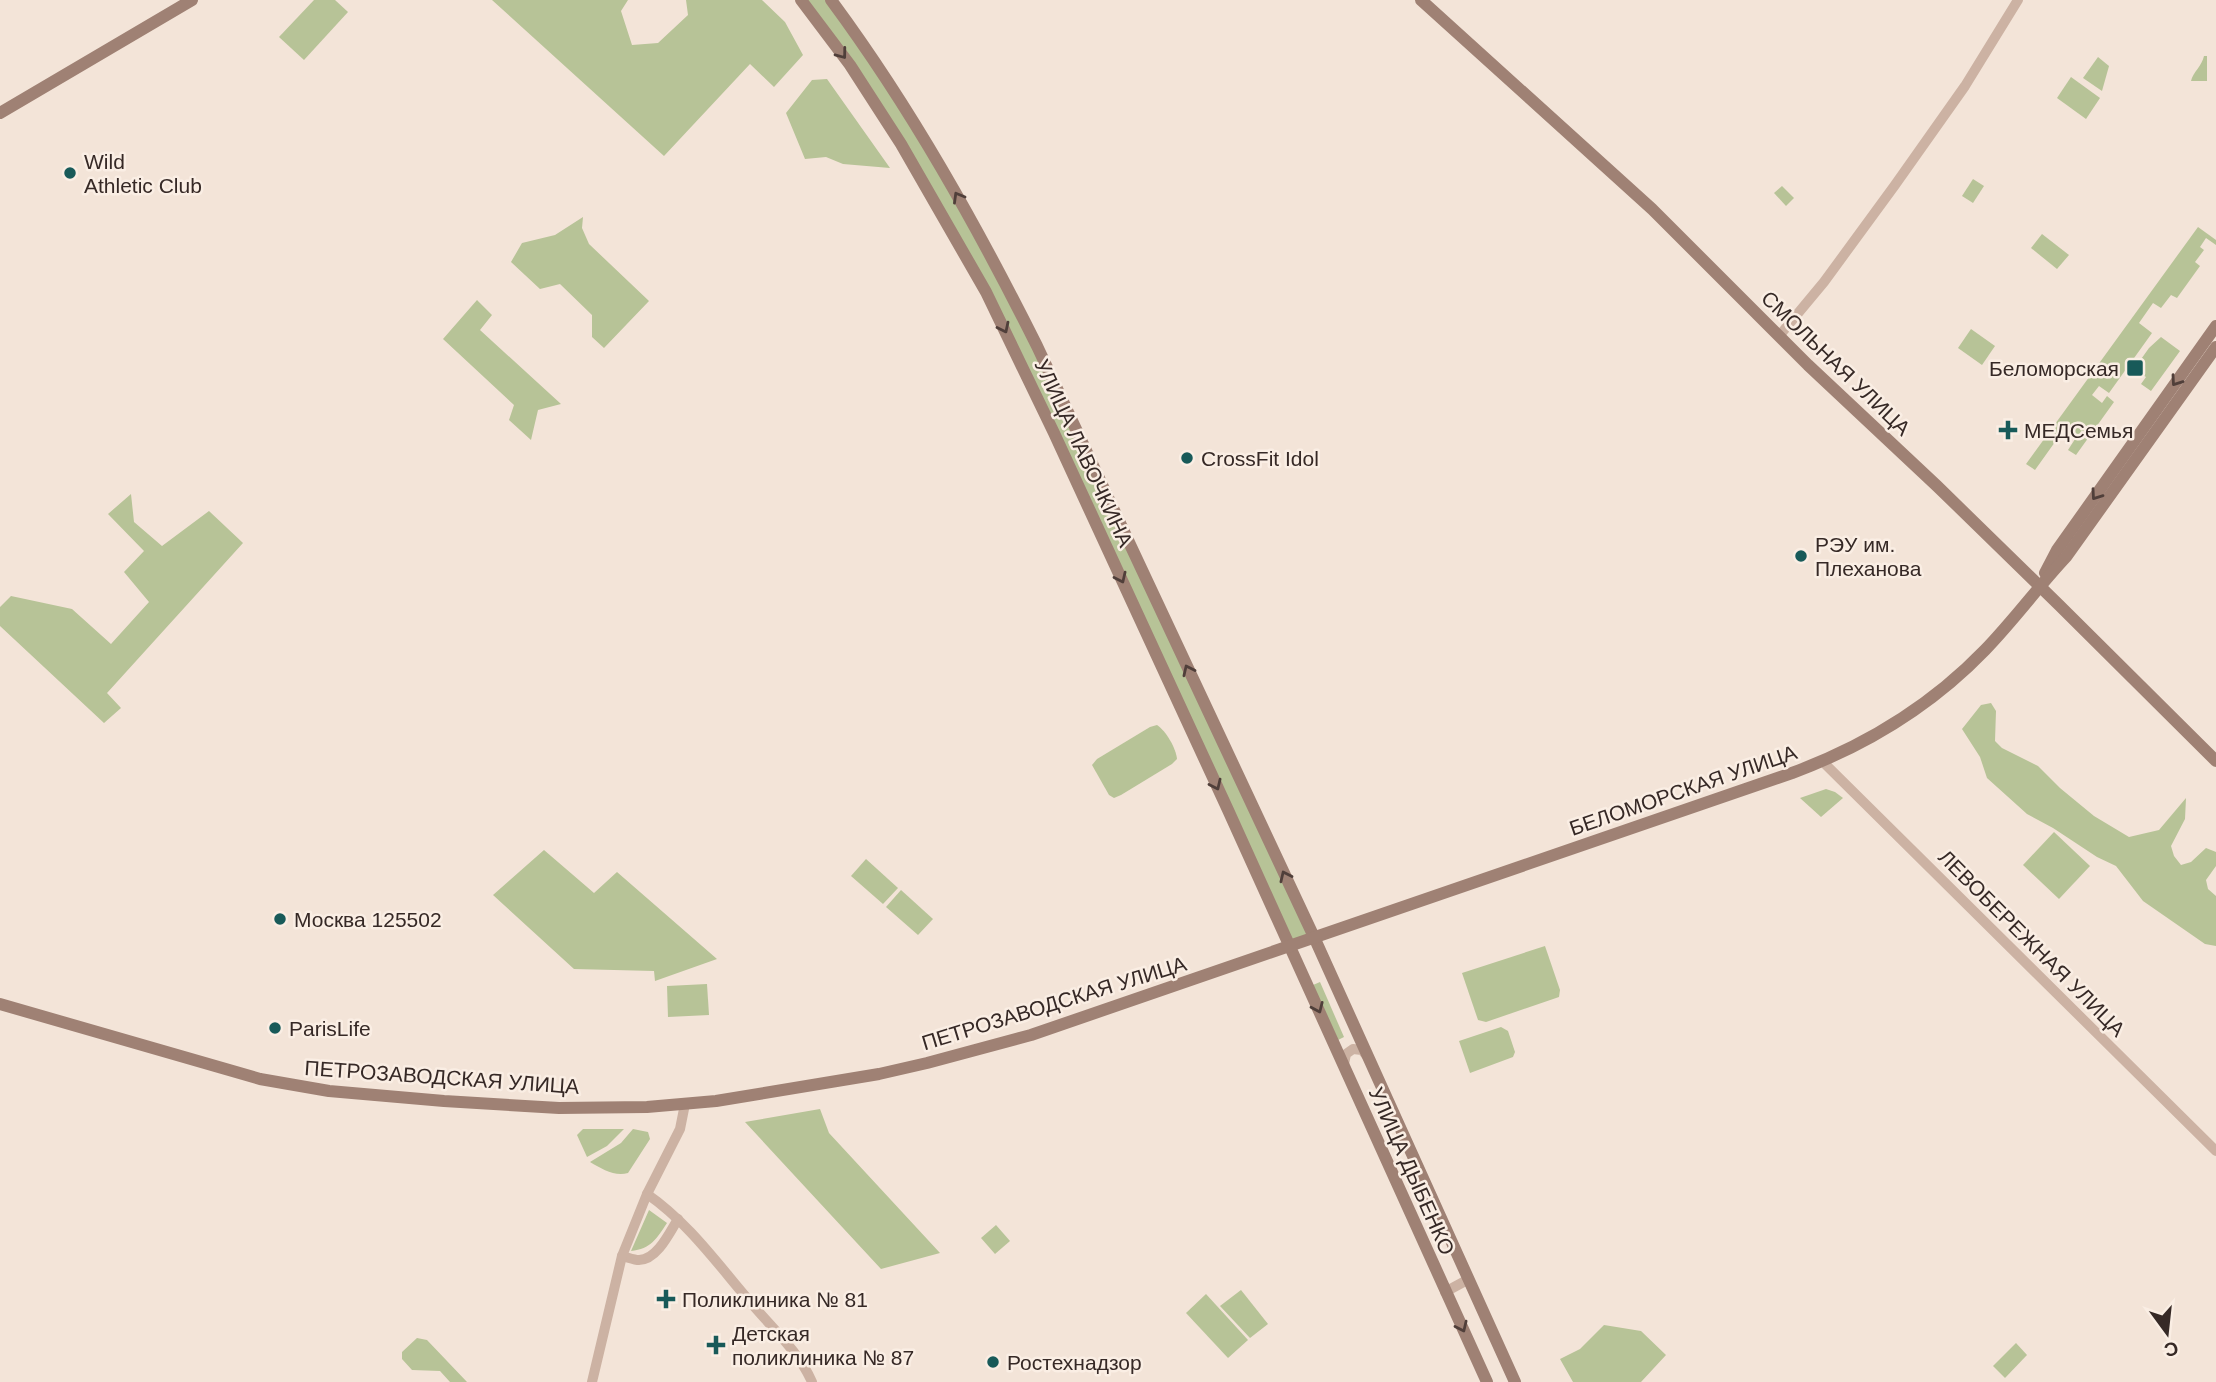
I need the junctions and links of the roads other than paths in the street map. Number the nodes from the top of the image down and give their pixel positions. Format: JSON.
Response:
{"nodes":[{"id":1,"x":192,"y":0,"type":"edge"},
{"id":2,"x":801,"y":0,"type":"edge"},
{"id":3,"x":831,"y":0,"type":"edge"},
{"id":4,"x":1421,"y":0,"type":"edge"},
{"id":5,"x":2018,"y":0,"type":"edge"},
{"id":6,"x":0,"y":113,"type":"edge"},
{"id":7,"x":992,"y":257,"type":"junction"},
{"id":8,"x":973,"y":267,"type":"junction"},
{"id":9,"x":1005,"y":282,"type":"junction"},
{"id":10,"x":986,"y":292,"type":"junction"},
{"id":11,"x":2216,"y":326,"type":"edge"},
{"id":12,"x":1779,"y":336,"type":"junction"},
{"id":13,"x":2216,"y":347,"type":"edge"},
{"id":14,"x":2038,"y":586,"type":"junction"},
{"id":15,"x":1822,"y":761,"type":"junction"},
{"id":16,"x":2216,"y":761,"type":"edge"},
{"id":17,"x":1314,"y":937,"type":"junction"},
{"id":18,"x":1290,"y":946,"type":"junction"},
{"id":19,"x":0,"y":1003,"type":"edge"},
{"id":20,"x":1368,"y":1056,"type":"junction"},
{"id":21,"x":1344,"y":1067,"type":"junction"},
{"id":22,"x":685,"y":1104,"type":"junction"},
{"id":23,"x":2216,"y":1151,"type":"edge"},
{"id":24,"x":647,"y":1194,"type":"junction"},
{"id":25,"x":678,"y":1219,"type":"junction"},
{"id":26,"x":622,"y":1256,"type":"junction"},
{"id":27,"x":1469,"y":1279,"type":"junction"},
{"id":28,"x":1446,"y":1292,"type":"junction"},
{"id":29,"x":592,"y":1382,"type":"edge"},
{"id":30,"x":812,"y":1382,"type":"edge"},
{"id":31,"x":1488,"y":1382,"type":"edge"},
{"id":32,"x":1515,"y":1382,"type":"edge"}],
"edges":[{"from":1,"to":6,"type":"main road"},
{"from":2,"to":8,"type":"main road","name":"УЛИЦА ЛАВОЧКИНА","one_way":true},
{"from":7,"to":3,"type":"main road","name":"УЛИЦА ЛАВОЧКИНА","one_way":true},
{"from":4,"to":12,"type":"main road","name":"СМОЛЬНАЯ УЛИЦА"},
{"from":5,"to":12,"type":"street"},
{"from":7,"to":8,"type":"main road"},
{"from":7,"to":9,"type":"main road","name":"УЛИЦА ЛАВОЧКИНА"},
{"from":8,"to":10,"type":"main road","name":"УЛИЦА ЛАВОЧКИНА"},
{"from":9,"to":10,"type":"main road"},
{"from":17,"to":9,"type":"main road","name":"УЛИЦА ЛАВОЧКИНА","one_way":true},
{"from":10,"to":18,"type":"main road","name":"УЛИЦА ЛАВОЧКИНА","one_way":true},
{"from":11,"to":14,"type":"main road","name":"БЕЛОМОРСКАЯ УЛИЦА","one_way":true},
{"from":12,"to":14,"type":"main road","name":"СМОЛЬНАЯ УЛИЦА"},
{"from":13,"to":14,"type":"main road","name":"БЕЛОМОРСКАЯ УЛИЦА"},
{"from":14,"to":15,"type":"main road","name":"БЕЛОМОРСКАЯ УЛИЦА"},
{"from":14,"to":16,"type":"main road","name":"СМОЛЬНАЯ УЛИЦА"},
{"from":15,"to":17,"type":"main road","name":"БЕЛОМОРСКАЯ УЛИЦА"},
{"from":15,"to":23,"type":"street","name":"ЛЕВОБЕРЕЖНАЯ УЛИЦА"},
{"from":17,"to":18,"type":"main road","name":"БЕЛОМОРСКАЯ УЛИЦА"},
{"from":17,"to":20,"type":"main road","name":"УЛИЦА ДЫБЕНКО"},
{"from":18,"to":21,"type":"main road","name":"УЛИЦА ДЫБЕНКО","one_way":true},
{"from":18,"to":22,"type":"main road","name":"ПЕТРОЗАВОДСКАЯ УЛИЦА"},
{"from":19,"to":22,"type":"main road","name":"ПЕТРОЗАВОДСКАЯ УЛИЦА"},
{"from":20,"to":21,"type":"street"},
{"from":20,"to":27,"type":"main road","name":"УЛИЦА ДЫБЕНКО"},
{"from":21,"to":28,"type":"main road","name":"УЛИЦА ДЫБЕНКО"},
{"from":22,"to":24,"type":"street"},
{"from":24,"to":25,"type":"street"},
{"from":24,"to":26,"type":"street"},
{"from":25,"to":26,"type":"street"},
{"from":25,"to":30,"type":"street"},
{"from":26,"to":29,"type":"street"},
{"from":27,"to":28,"type":"street"},
{"from":27,"to":32,"type":"main road","name":"УЛИЦА ДЫБЕНКО"},
{"from":28,"to":31,"type":"main road","name":"УЛИЦА ДЫБЕНКО","one_way":true}]}
